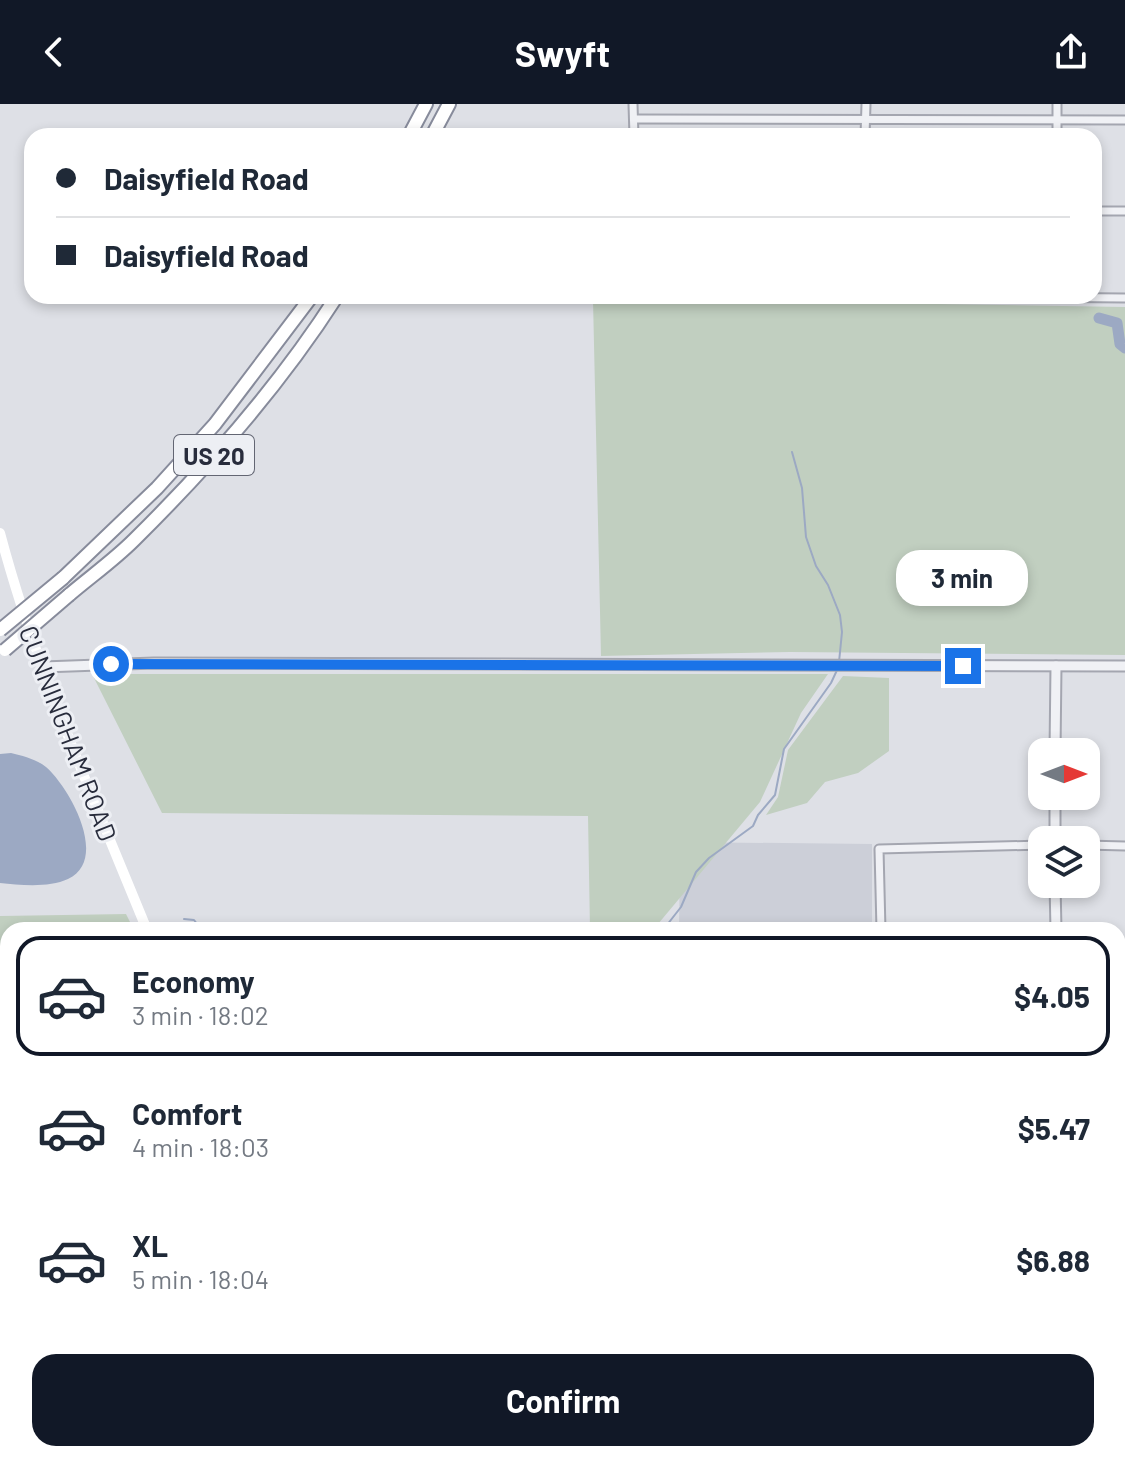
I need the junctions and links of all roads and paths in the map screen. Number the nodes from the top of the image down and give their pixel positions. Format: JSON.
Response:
{"nodes":[{"id":1,"x":426,"y":104,"type":"edge"},
{"id":2,"x":449,"y":104,"type":"edge"},
{"id":3,"x":633,"y":104,"type":"edge"},
{"id":4,"x":866,"y":104,"type":"edge"},
{"id":5,"x":1057,"y":104,"type":"edge"},
{"id":6,"x":634,"y":119,"type":"junction"},
{"id":7,"x":1057,"y":120,"type":"junction"},
{"id":8,"x":1125,"y":120,"type":"edge"},
{"id":9,"x":866,"y":121,"type":"junction"},
{"id":10,"x":413,"y":128,"type":"edge"},
{"id":11,"x":436,"y":128,"type":"edge"},
{"id":12,"x":634,"y":128,"type":"edge"},
{"id":13,"x":866,"y":128,"type":"edge"},
{"id":14,"x":1057,"y":128,"type":"edge"},
{"id":15,"x":1102,"y":211,"type":"edge"},
{"id":16,"x":1125,"y":211,"type":"edge"},
{"id":17,"x":1102,"y":298,"type":"edge"},
{"id":18,"x":1125,"y":298,"type":"edge"},
{"id":19,"x":306,"y":304,"type":"edge"},
{"id":20,"x":332,"y":304,"type":"edge"},
{"id":21,"x":0,"y":533,"type":"edge"},
{"id":22,"x":0,"y":630,"type":"edge"},
{"id":23,"x":2,"y":651,"type":"edge"},
{"id":24,"x":1056,"y":666,"type":"junction"},
{"id":25,"x":1125,"y":666,"type":"edge"},
{"id":26,"x":43,"y":667,"type":"junction"},
{"id":27,"x":1055,"y":738,"type":"edge"},
{"id":28,"x":1028,"y":845,"type":"edge"},
{"id":29,"x":1100,"y":845,"type":"edge"},
{"id":30,"x":1125,"y":846,"type":"edge"},
{"id":31,"x":1055,"y":898,"type":"edge"},
{"id":32,"x":144,"y":922,"type":"edge"},
{"id":33,"x":881,"y":922,"type":"edge"},
{"id":34,"x":1056,"y":922,"type":"edge"}],
"edges":[{"from":1,"to":10,"type":"highway"},
{"from":2,"to":11,"type":"highway"},
{"from":3,"to":6,"type":"street"},
{"from":4,"to":9,"type":"street"},
{"from":5,"to":7,"type":"street"},
{"from":6,"to":9,"type":"street"},
{"from":6,"to":12,"type":"street"},
{"from":7,"to":8,"type":"street"},
{"from":7,"to":9,"type":"street"},
{"from":7,"to":14,"type":"street"},
{"from":9,"to":13,"type":"street"},
{"from":15,"to":16,"type":"street"},
{"from":17,"to":18,"type":"street"},
{"from":19,"to":22,"type":"highway","number":"US 20","bridge":true},
{"from":20,"to":23,"type":"highway","number":"US 20","bridge":true},
{"from":21,"to":26,"type":"main road","name":"CUNNINGHAM ROAD"},
{"from":24,"to":25,"type":"street"},
{"from":24,"to":26,"type":"street"},
{"from":24,"to":27,"type":"street"},
{"from":26,"to":32,"type":"main road","name":"CUNNINGHAM ROAD"},
{"from":28,"to":33,"type":"street"},
{"from":29,"to":30,"type":"street"},
{"from":31,"to":34,"type":"street"}]}
